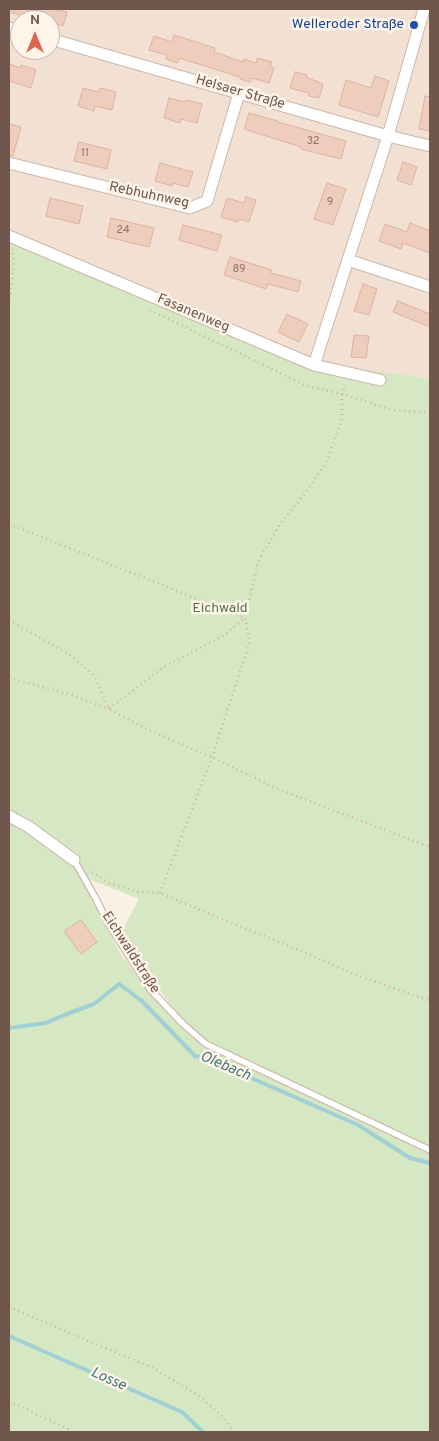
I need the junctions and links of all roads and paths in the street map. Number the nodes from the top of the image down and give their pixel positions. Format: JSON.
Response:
{"nodes":[{"id":1,"x":424,"y":9,"type":"edge"},
{"id":2,"x":60,"y":42,"type":"edge"},
{"id":3,"x":239,"y":93,"type":"junction"},
{"id":4,"x":388,"y":136,"type":"junction"},
{"id":5,"x":430,"y":146,"type":"edge"},
{"id":6,"x":9,"y":163,"type":"edge"},
{"id":7,"x":10,"y":241,"type":"edge"},
{"id":8,"x":348,"y":260,"type":"junction"},
{"id":9,"x":430,"y":287,"type":"edge"},
{"id":10,"x":9,"y":304,"type":"edge"},
{"id":11,"x":146,"y":308,"type":"dead end"},
{"id":12,"x":314,"y":365,"type":"junction"},
{"id":13,"x":347,"y":373,"type":"junction"},
{"id":14,"x":380,"y":380,"type":"dead end"},
{"id":15,"x":342,"y":394,"type":"junction"},
{"id":16,"x":430,"y":413,"type":"edge"},
{"id":17,"x":9,"y":524,"type":"edge"},
{"id":18,"x":245,"y":618,"type":"junction"},
{"id":19,"x":9,"y":620,"type":"edge"},
{"id":20,"x":10,"y":677,"type":"edge"},
{"id":21,"x":109,"y":709,"type":"junction"},
{"id":22,"x":212,"y":757,"type":"junction"},
{"id":23,"x":9,"y":816,"type":"edge"},
{"id":24,"x":430,"y":847,"type":"edge"},
{"id":25,"x":74,"y":860,"type":"junction"},
{"id":26,"x":160,"y":893,"type":"junction"},
{"id":27,"x":430,"y":1001,"type":"edge"},
{"id":28,"x":430,"y":1150,"type":"edge"},
{"id":29,"x":9,"y":1307,"type":"edge"},
{"id":30,"x":9,"y":1401,"type":"edge"},
{"id":31,"x":74,"y":1432,"type":"edge"},
{"id":32,"x":235,"y":1432,"type":"edge"}],
"edges":[{"from":1,"to":4,"type":"street"},
{"from":2,"to":3,"type":"street","name":"Helsaer Straße"},
{"from":3,"to":4,"type":"street","name":"Helsaer Straße"},
{"from":3,"to":6,"type":"street","name":"Rebhuhnweg"},
{"from":4,"to":5,"type":"street","name":"Helsaer Straße"},
{"from":4,"to":8,"type":"street"},
{"from":7,"to":10,"type":"path"},
{"from":7,"to":12,"type":"street","name":"Fasanenweg"},
{"from":8,"to":9,"type":"street"},
{"from":8,"to":12,"type":"street"},
{"from":11,"to":15,"type":"path"},
{"from":12,"to":13,"type":"street","name":"Fasanenweg"},
{"from":13,"to":14,"type":"street","name":"Fasanenweg"},
{"from":13,"to":15,"type":"path"},
{"from":15,"to":16,"type":"path"},
{"from":15,"to":18,"type":"path"},
{"from":17,"to":18,"type":"path"},
{"from":18,"to":21,"type":"path"},
{"from":18,"to":22,"type":"path"},
{"from":19,"to":21,"type":"path"},
{"from":20,"to":21,"type":"path"},
{"from":21,"to":22,"type":"path"},
{"from":22,"to":24,"type":"path"},
{"from":22,"to":26,"type":"path"},
{"from":23,"to":25,"type":"street","name":"Eichwaldstraße"},
{"from":25,"to":26,"type":"path"},
{"from":25,"to":28,"type":"lane","name":"Eichwaldstraße"},
{"from":26,"to":27,"type":"path"},
{"from":29,"to":32,"type":"path"},
{"from":30,"to":31,"type":"path"}]}
